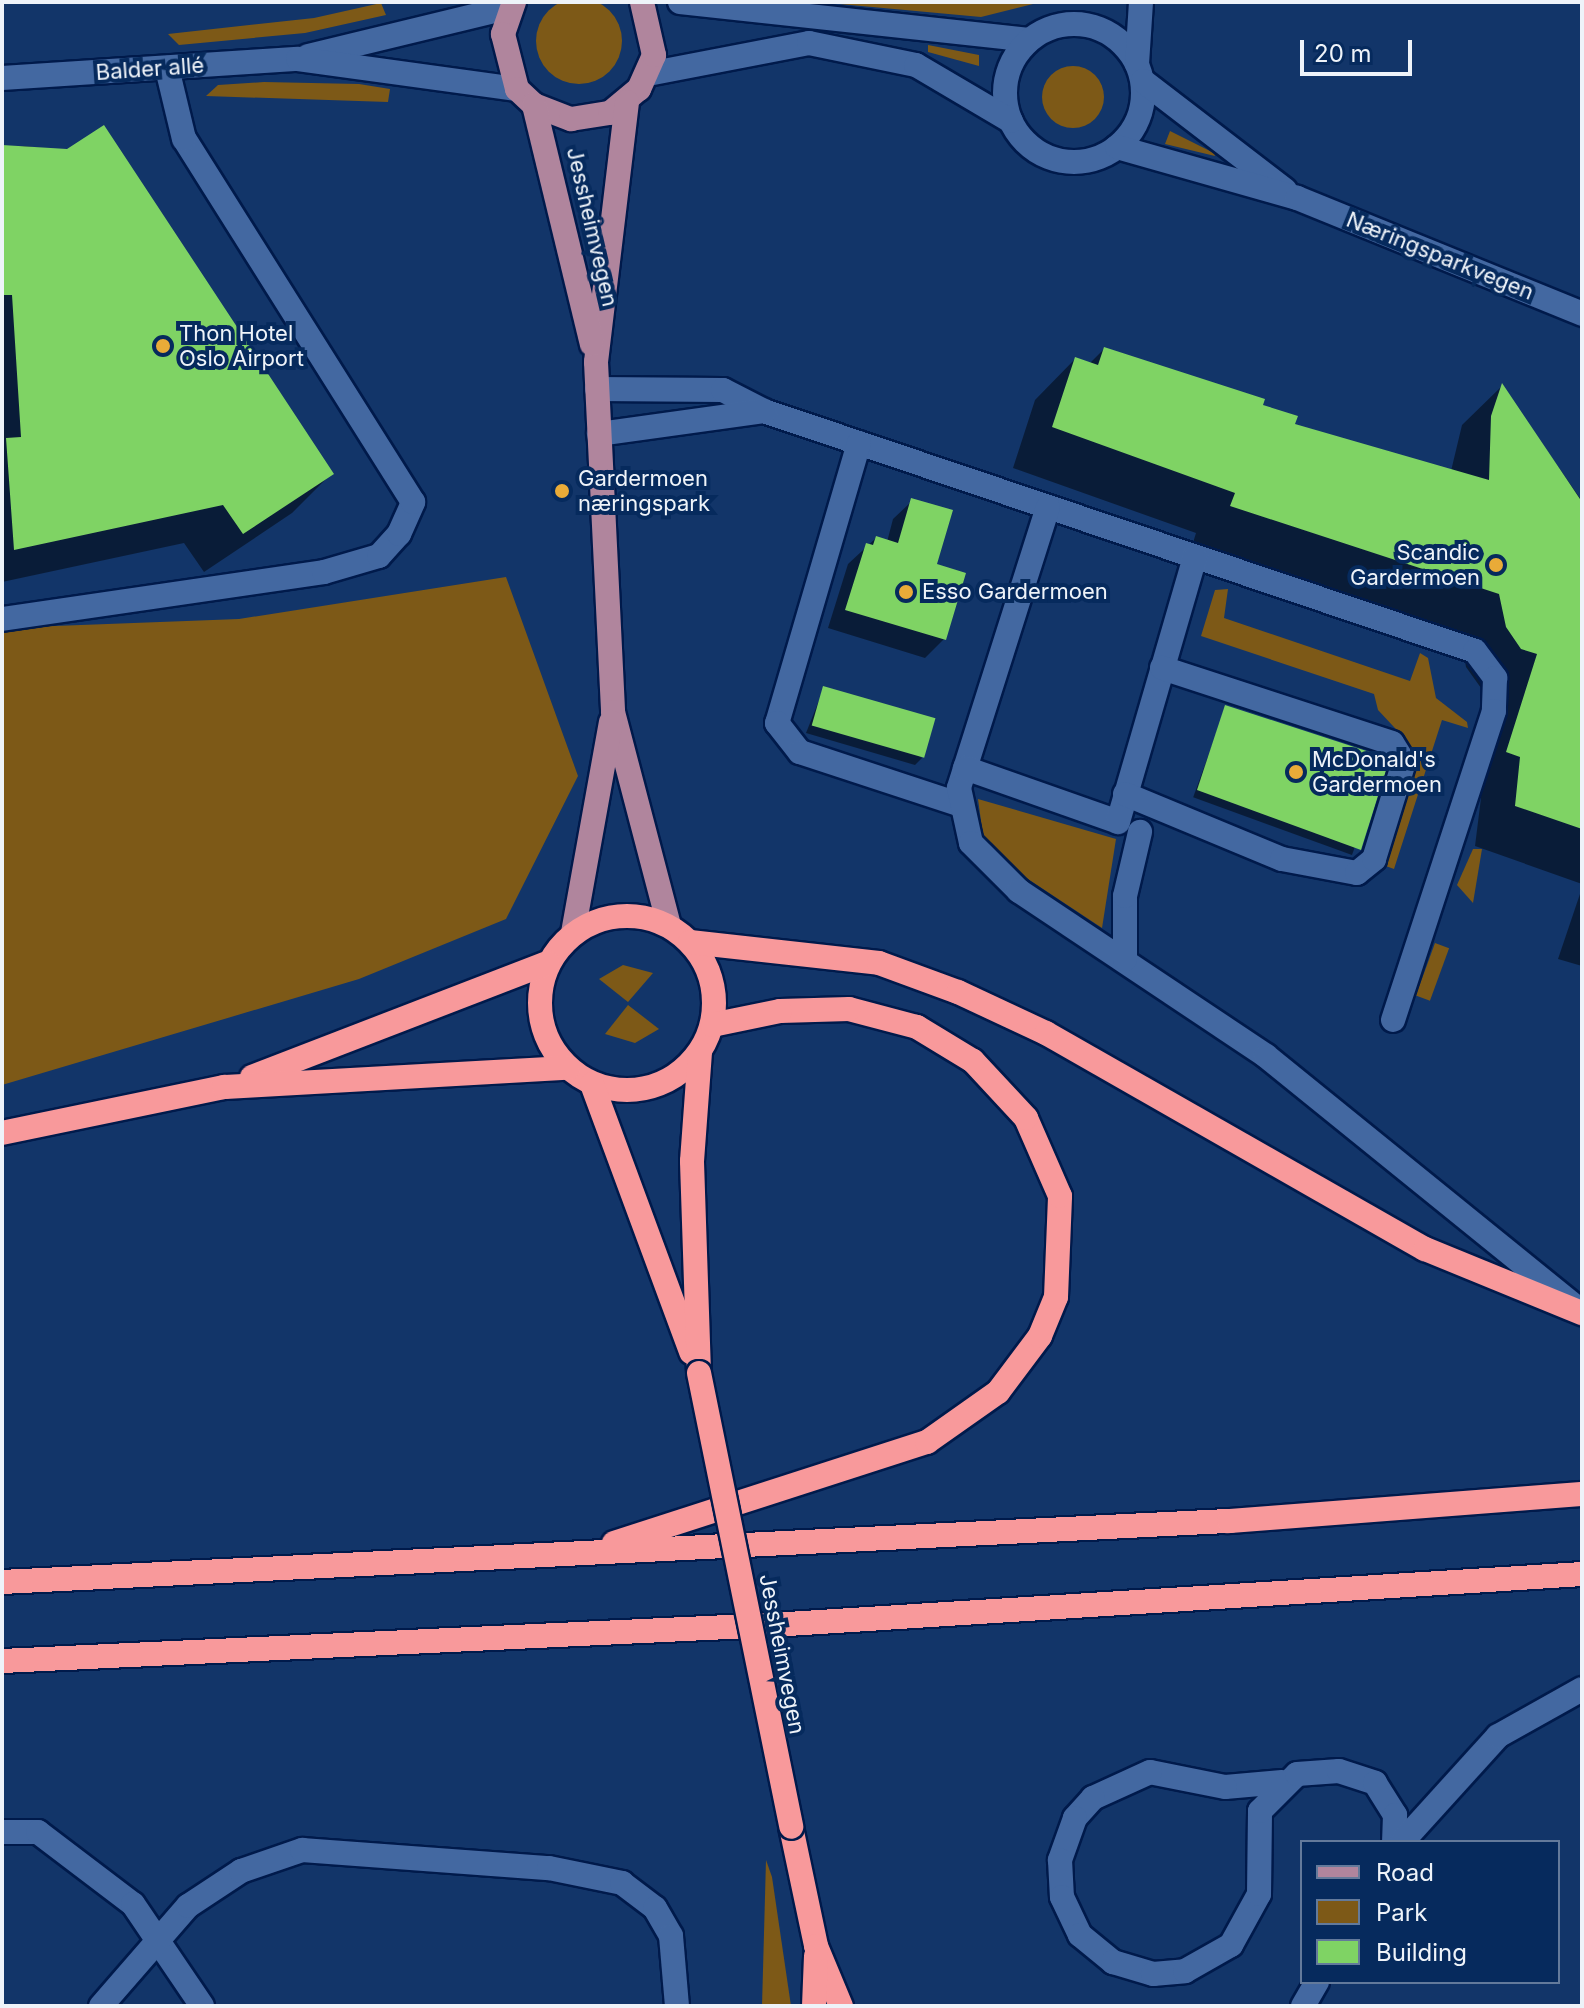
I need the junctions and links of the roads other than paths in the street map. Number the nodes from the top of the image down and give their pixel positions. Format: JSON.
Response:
{"nodes":[{"id":1,"x":642,"y":2,"type":"edge"},
{"id":2,"x":680,"y":2,"type":"edge"},
{"id":3,"x":1073,"y":2,"type":"edge"},
{"id":4,"x":1141,"y":2,"type":"edge"},
{"id":5,"x":513,"y":4,"type":"edge"},
{"id":6,"x":1036,"y":35,"type":"junction"},
{"id":7,"x":298,"y":59,"type":"junction"},
{"id":8,"x":167,"y":68,"type":"junction"},
{"id":9,"x":1140,"y":72,"type":"junction"},
{"id":10,"x":648,"y":74,"type":"junction"},
{"id":11,"x":2,"y":78,"type":"edge"},
{"id":12,"x":525,"y":97,"type":"junction"},
{"id":13,"x":627,"y":102,"type":"junction"},
{"id":14,"x":1011,"y":121,"type":"junction"},
{"id":15,"x":1117,"y":147,"type":"junction"},
{"id":16,"x":1297,"y":198,"type":"junction"},
{"id":17,"x":1582,"y":314,"type":"edge"},
{"id":18,"x":596,"y":362,"type":"junction"},
{"id":19,"x":597,"y":389,"type":"junction"},
{"id":20,"x":764,"y":411,"type":"junction"},
{"id":21,"x":599,"y":434,"type":"junction"},
{"id":22,"x":859,"y":443,"type":"junction"},
{"id":23,"x":1048,"y":507,"type":"junction"},
{"id":24,"x":1195,"y":557,"type":"junction"},
{"id":25,"x":2,"y":619,"type":"edge"},
{"id":26,"x":1162,"y":668,"type":"junction"},
{"id":27,"x":613,"y":712,"type":"junction"},
{"id":28,"x":965,"y":768,"type":"junction"},
{"id":29,"x":1125,"y":794,"type":"junction"},
{"id":30,"x":958,"y":804,"type":"junction"},
{"id":31,"x":1140,"y":832,"type":"dead end"},
{"id":32,"x":669,"y":926,"type":"junction"},
{"id":33,"x":573,"y":933,"type":"junction"},
{"id":34,"x":690,"y":942,"type":"junction"},
{"id":35,"x":1125,"y":959,"type":"junction"},
{"id":36,"x":548,"y":963,"type":"junction"},
{"id":37,"x":1393,"y":1020,"type":"dead end"},
{"id":38,"x":712,"y":1025,"type":"junction"},
{"id":39,"x":700,"y":1052,"type":"junction"},
{"id":40,"x":567,"y":1068,"type":"junction"},
{"id":41,"x":592,"y":1084,"type":"junction"},
{"id":42,"x":224,"y":1087,"type":"junction"},
{"id":43,"x":2,"y":1133,"type":"edge"},
{"id":44,"x":1582,"y":1313,"type":"edge"},
{"id":45,"x":699,"y":1373,"type":"junction"},
{"id":46,"x":1582,"y":1494,"type":"edge"},
{"id":47,"x":565,"y":1556,"type":"junction"},
{"id":48,"x":1582,"y":1574,"type":"edge"},
{"id":49,"x":2,"y":1582,"type":"edge"},
{"id":50,"x":2,"y":1661,"type":"edge"},
{"id":51,"x":1582,"y":1689,"type":"edge"},
{"id":52,"x":1282,"y":1782,"type":"junction"},
{"id":53,"x":2,"y":1832,"type":"edge"},
{"id":54,"x":1394,"y":1840,"type":"edge"},
{"id":55,"x":1404,"y":1840,"type":"edge"},
{"id":56,"x":157,"y":1943,"type":"junction"},
{"id":57,"x":816,"y":1946,"type":"junction"},
{"id":58,"x":1316,"y":1984,"type":"edge"},
{"id":59,"x":101,"y":2006,"type":"edge"},
{"id":60,"x":202,"y":2006,"type":"edge"},
{"id":61,"x":677,"y":2006,"type":"edge"},
{"id":62,"x":814,"y":2006,"type":"edge"},
{"id":63,"x":841,"y":2006,"type":"edge"},
{"id":64,"x":1303,"y":2006,"type":"edge"}],
"edges":[{"from":1,"to":10,"type":"main road"},
{"from":2,"to":6,"type":"street","name":"Næringsparkvegen"},
{"from":3,"to":6,"type":"street"},
{"from":4,"to":9,"type":"street"},
{"from":5,"to":7,"type":"street","name":"Balder allé"},
{"from":5,"to":12,"type":"main road","name":"Jessheimvegen"},
{"from":6,"to":9,"type":"street","name":"Næringsparkvegen"},
{"from":6,"to":14,"type":"street"},
{"from":7,"to":8,"type":"street","name":"Balder allé"},
{"from":7,"to":12,"type":"street","name":"Balder allé"},
{"from":8,"to":11,"type":"street","name":"Balder allé"},
{"from":8,"to":25,"type":"street"},
{"from":9,"to":15,"type":"street"},
{"from":9,"to":16,"type":"street","name":"Næringsparkvegen"},
{"from":10,"to":13,"type":"main road"},
{"from":10,"to":14,"type":"street"},
{"from":12,"to":13,"type":"main road"},
{"from":12,"to":18,"type":"main road","name":"Jessheimvegen"},
{"from":13,"to":18,"type":"main road","name":"Jessheimvegen"},
{"from":14,"to":15,"type":"street"},
{"from":15,"to":16,"type":"street","name":"Næringsparkvegen"},
{"from":16,"to":17,"type":"street","name":"Næringsparkvegen"},
{"from":18,"to":19,"type":"main road","name":"Jessheimvegen"},
{"from":19,"to":20,"type":"street"},
{"from":19,"to":21,"type":"main road","name":"Jessheimvegen"},
{"from":20,"to":21,"type":"street"},
{"from":20,"to":22,"type":"street"},
{"from":21,"to":27,"type":"main road","name":"Jessheimvegen"},
{"from":22,"to":23,"type":"street"},
{"from":22,"to":30,"type":"street"},
{"from":23,"to":24,"type":"street"},
{"from":23,"to":28,"type":"street"},
{"from":24,"to":26,"type":"street"},
{"from":24,"to":37,"type":"street"},
{"from":26,"to":29,"type":"street"},
{"from":26,"to":29,"type":"street"},
{"from":27,"to":32,"type":"main road","name":"Jessheimvegen"},
{"from":27,"to":33,"type":"main road","name":"Jessheimvegen"},
{"from":28,"to":29,"type":"street"},
{"from":28,"to":30,"type":"street"},
{"from":30,"to":35,"type":"street"},
{"from":31,"to":35,"type":"street"},
{"from":32,"to":33,"type":"highway"},
{"from":32,"to":34,"type":"highway"},
{"from":33,"to":36,"type":"highway"},
{"from":34,"to":38,"type":"highway"},
{"from":34,"to":44,"type":"highway"},
{"from":35,"to":44,"type":"street"},
{"from":36,"to":40,"type":"highway"},
{"from":36,"to":42,"type":"highway"},
{"from":38,"to":39,"type":"highway"},
{"from":38,"to":47,"type":"highway"},
{"from":39,"to":41,"type":"highway"},
{"from":39,"to":45,"type":"highway","name":"Jessheimvegen"},
{"from":40,"to":41,"type":"highway"},
{"from":40,"to":42,"type":"highway"},
{"from":41,"to":45,"type":"highway","name":"Jessheimvegen"},
{"from":42,"to":43,"type":"highway"},
{"from":45,"to":57,"type":"highway","name":"Jessheimvegen","bridge":true},
{"from":46,"to":47,"type":"highway"},
{"from":47,"to":49,"type":"highway"},
{"from":48,"to":50,"type":"highway"},
{"from":51,"to":55,"type":"street"},
{"from":52,"to":52,"type":"street"},
{"from":52,"to":54,"type":"street"},
{"from":53,"to":56,"type":"street"},
{"from":56,"to":59,"type":"street"},
{"from":56,"to":60,"type":"street"},
{"from":56,"to":61,"type":"street"},
{"from":57,"to":62,"type":"highway","name":"Jessheimvegen"},
{"from":57,"to":63,"type":"highway","name":"Jessheimvegen"},
{"from":58,"to":64,"type":"street"}]}
